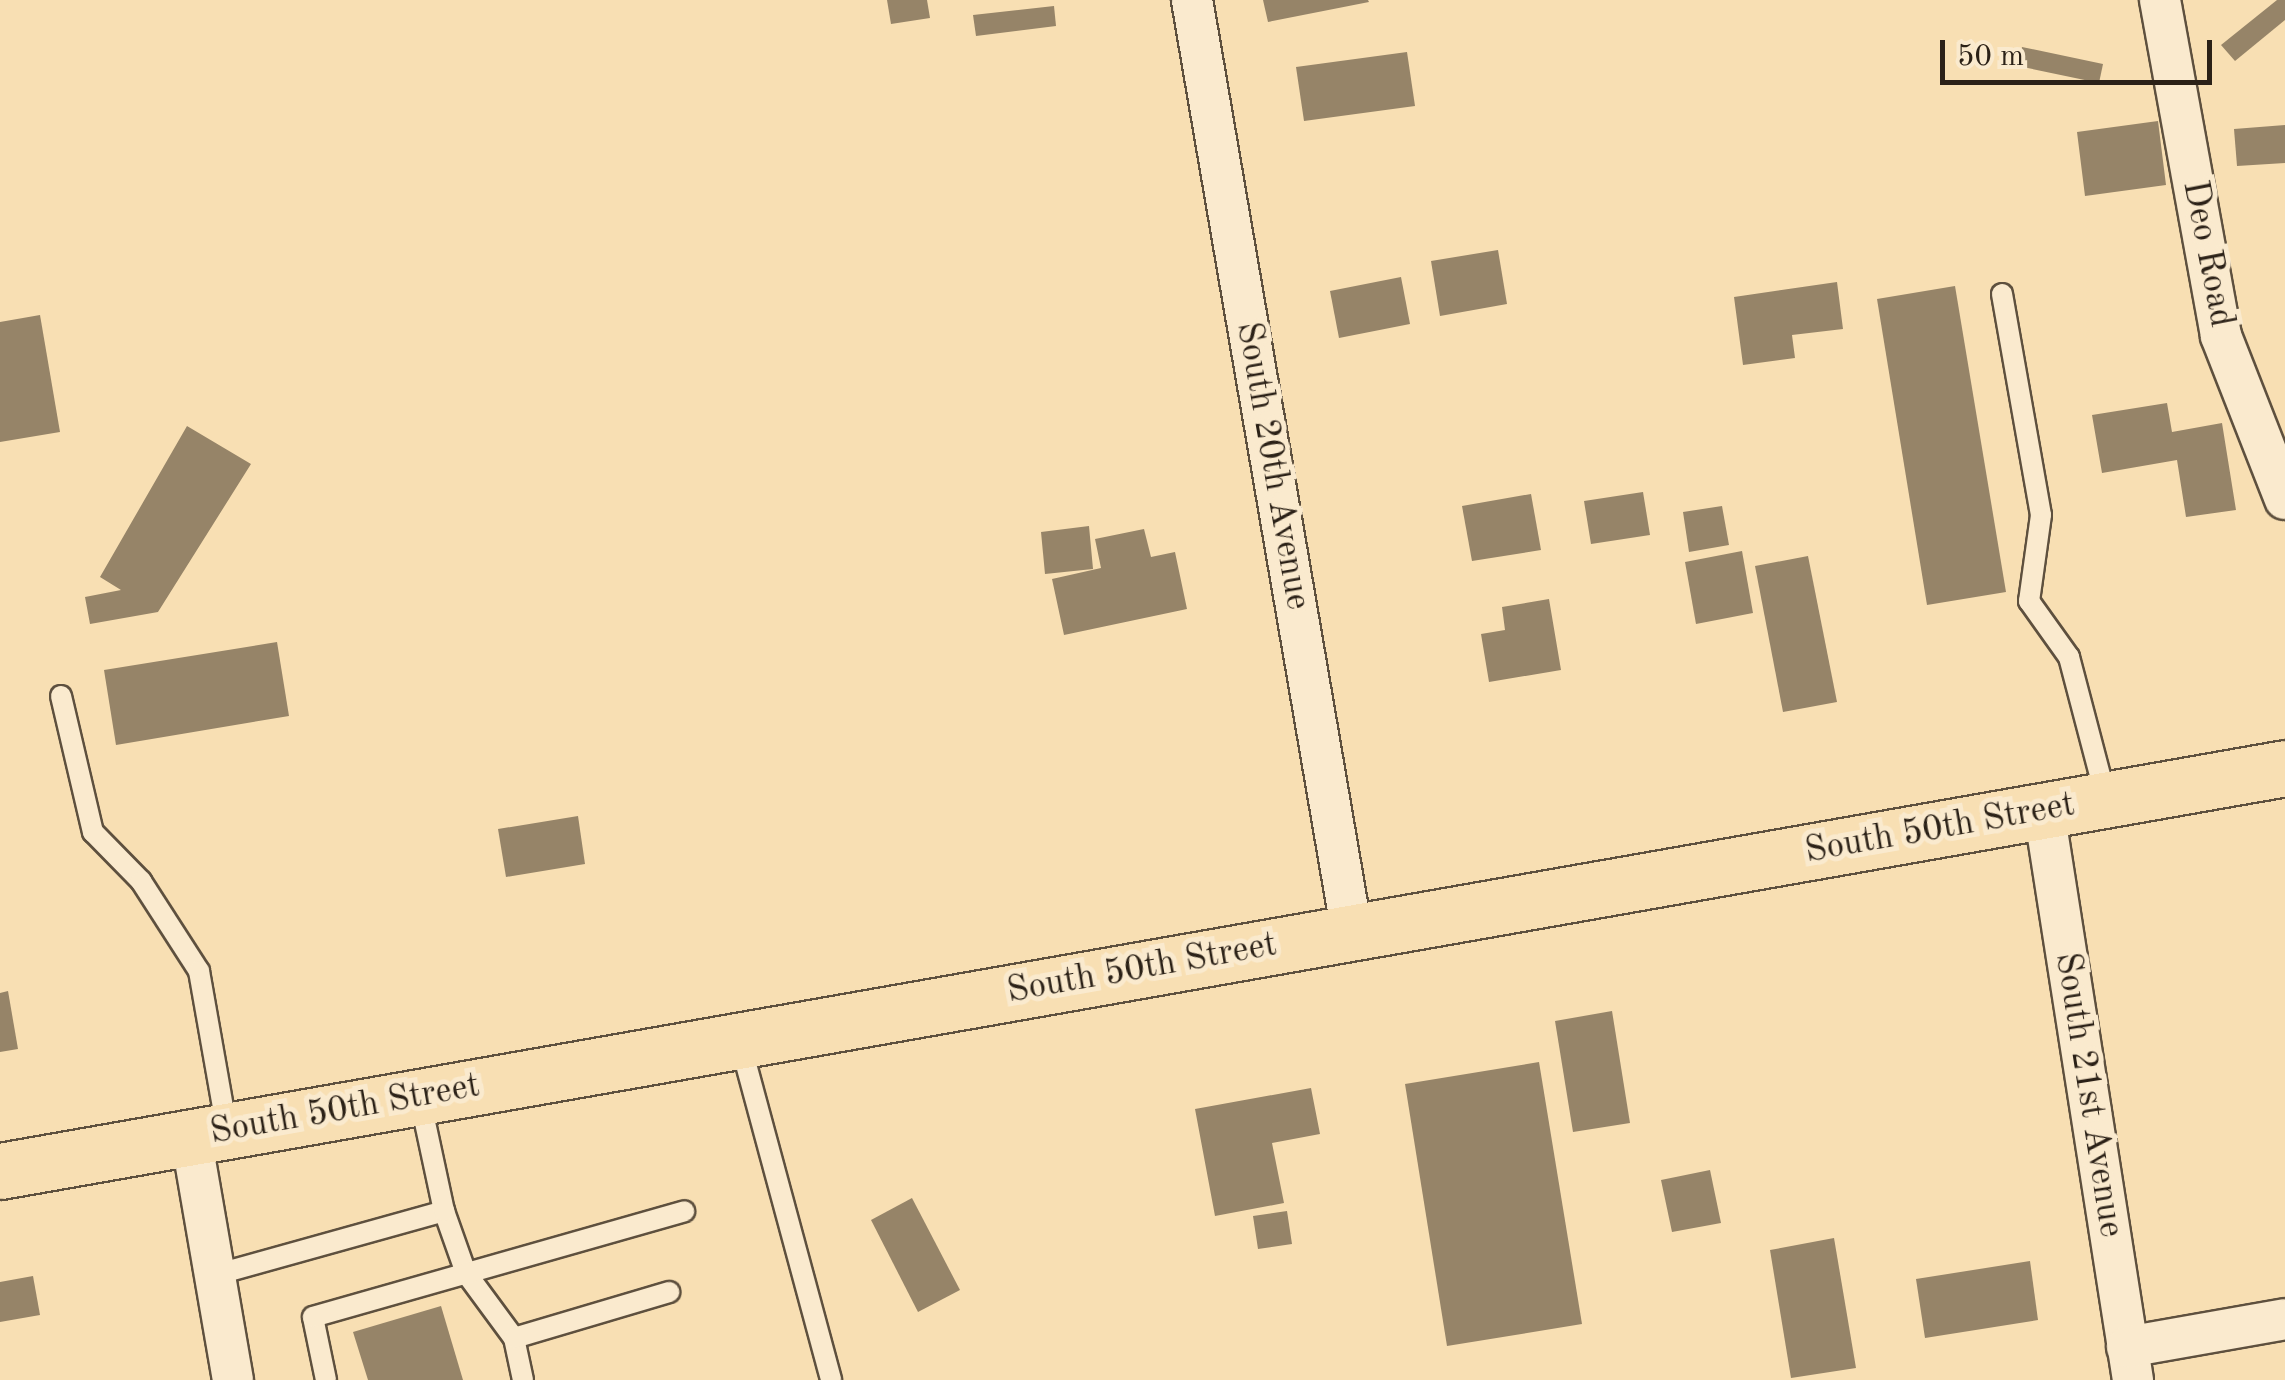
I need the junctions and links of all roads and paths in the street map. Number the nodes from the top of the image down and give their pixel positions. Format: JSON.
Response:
{"nodes":[{"id":1,"x":1192,"y":0,"type":"edge"},
{"id":2,"x":2160,"y":0,"type":"edge"},
{"id":3,"x":2002,"y":294,"type":"dead end"},
{"id":4,"x":2285,"y":500,"type":"edge"},
{"id":5,"x":61,"y":696,"type":"dead end"},
{"id":6,"x":2285,"y":768,"type":"edge"},
{"id":7,"x":2106,"y":800,"type":"junction"},
{"id":8,"x":2044,"y":810,"type":"junction"},
{"id":9,"x":1352,"y":932,"type":"junction"},
{"id":10,"x":739,"y":1040,"type":"junction"},
{"id":11,"x":420,"y":1097,"type":"junction"},
{"id":12,"x":209,"y":1134,"type":"junction"},
{"id":13,"x":0,"y":1171,"type":"edge"},
{"id":14,"x":444,"y":1211,"type":"junction"},
{"id":15,"x":684,"y":1212,"type":"dead end"},
{"id":16,"x":466,"y":1273,"type":"junction"},
{"id":17,"x":214,"y":1274,"type":"junction"},
{"id":18,"x":669,"y":1292,"type":"dead end"},
{"id":19,"x":2285,"y":1319,"type":"edge"},
{"id":20,"x":514,"y":1338,"type":"junction"},
{"id":21,"x":2130,"y":1364,"type":"edge"},
{"id":22,"x":233,"y":1380,"type":"edge"},
{"id":23,"x":326,"y":1380,"type":"edge"},
{"id":24,"x":523,"y":1380,"type":"edge"},
{"id":25,"x":831,"y":1380,"type":"edge"}],
"edges":[{"from":1,"to":9,"type":"street","name":"South 20th Avenue"},
{"from":2,"to":4,"type":"street","name":"Deo Road"},
{"from":3,"to":7,"type":"lane"},
{"from":5,"to":12,"type":"lane"},
{"from":6,"to":7,"type":"main road","name":"South 50th Street"},
{"from":7,"to":8,"type":"main road","name":"South 50th Street"},
{"from":8,"to":9,"type":"main road","name":"South 50th Street"},
{"from":8,"to":21,"type":"street","name":"South 21st Avenue"},
{"from":9,"to":10,"type":"main road","name":"South 50th Street"},
{"from":10,"to":11,"type":"main road","name":"South 50th Street"},
{"from":10,"to":25,"type":"lane"},
{"from":11,"to":12,"type":"main road","name":"South 50th Street"},
{"from":11,"to":14,"type":"lane"},
{"from":12,"to":13,"type":"main road","name":"South 50th Street"},
{"from":12,"to":17,"type":"street"},
{"from":14,"to":16,"type":"lane"},
{"from":14,"to":17,"type":"lane"},
{"from":15,"to":16,"type":"lane"},
{"from":16,"to":20,"type":"lane"},
{"from":16,"to":23,"type":"lane"},
{"from":17,"to":22,"type":"street"},
{"from":18,"to":20,"type":"lane"},
{"from":19,"to":21,"type":"street"},
{"from":20,"to":24,"type":"lane"}]}
